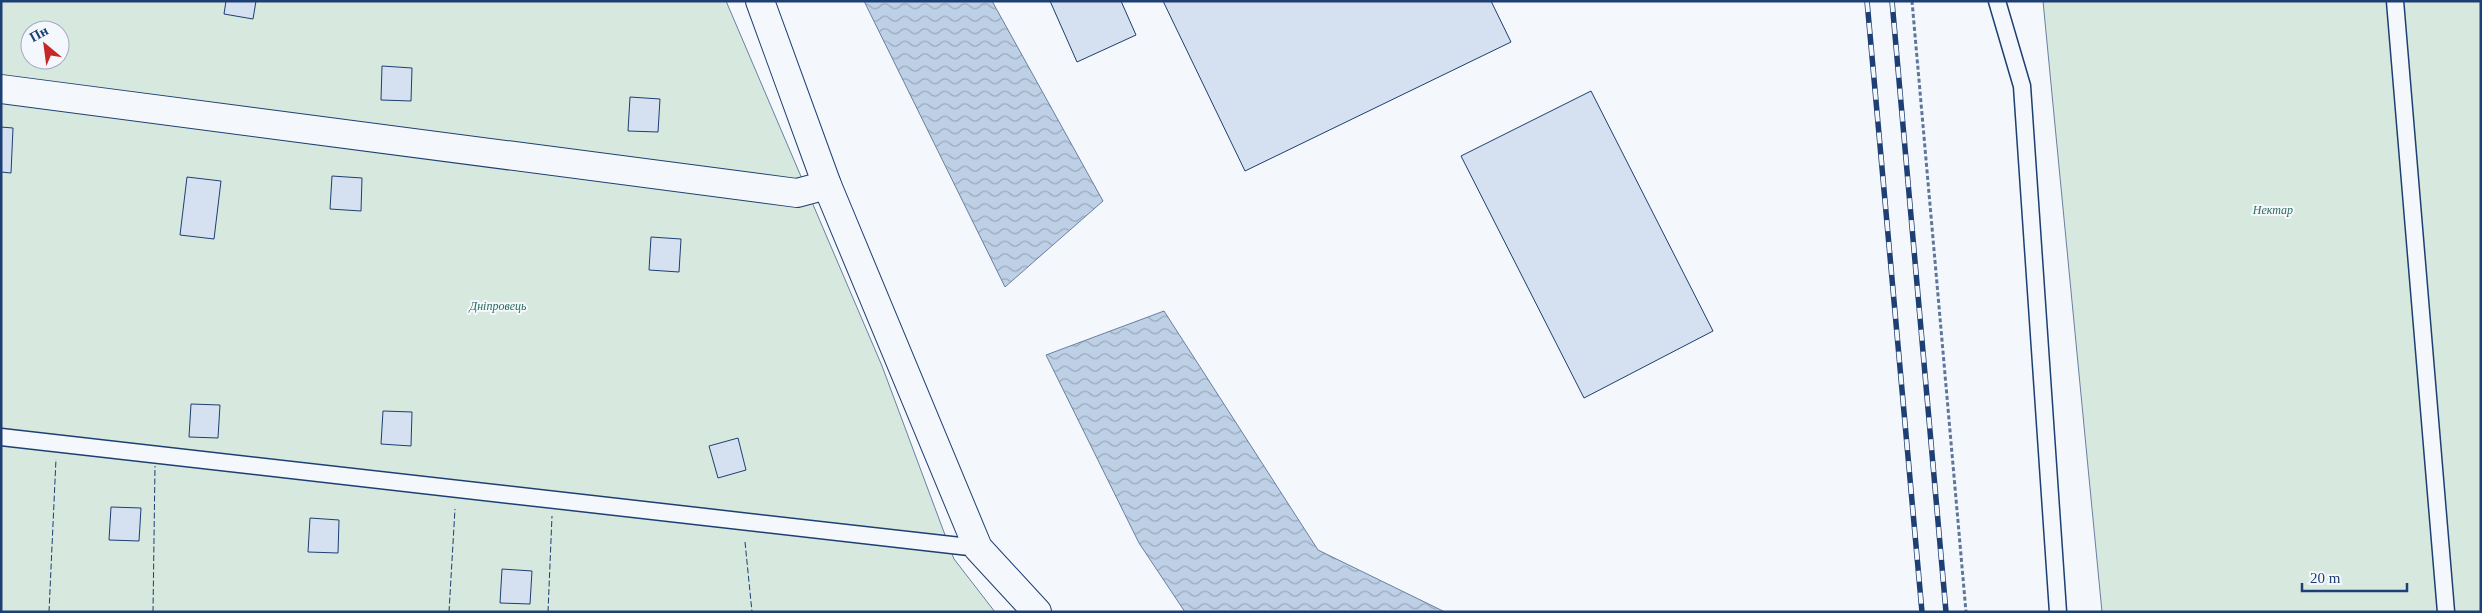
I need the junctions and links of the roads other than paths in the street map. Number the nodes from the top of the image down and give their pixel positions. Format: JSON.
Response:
{"nodes":[{"id":1,"x":760,"y":1,"type":"edge"},
{"id":2,"x":1998,"y":1,"type":"edge"},
{"id":3,"x":2395,"y":1,"type":"edge"},
{"id":4,"x":1,"y":89,"type":"edge"},
{"id":5,"x":827,"y":185,"type":"junction"},
{"id":6,"x":1,"y":437,"type":"edge"},
{"id":7,"x":978,"y":548,"type":"junction"},
{"id":8,"x":1037,"y":612,"type":"edge"},
{"id":9,"x":2058,"y":612,"type":"edge"},
{"id":10,"x":2446,"y":612,"type":"edge"}],
"edges":[{"from":1,"to":5,"type":"street"},
{"from":2,"to":9,"type":"lane"},
{"from":3,"to":10,"type":"lane"},
{"from":4,"to":5,"type":"street"},
{"from":5,"to":7,"type":"street"},
{"from":6,"to":7,"type":"lane"},
{"from":7,"to":8,"type":"street"}]}
